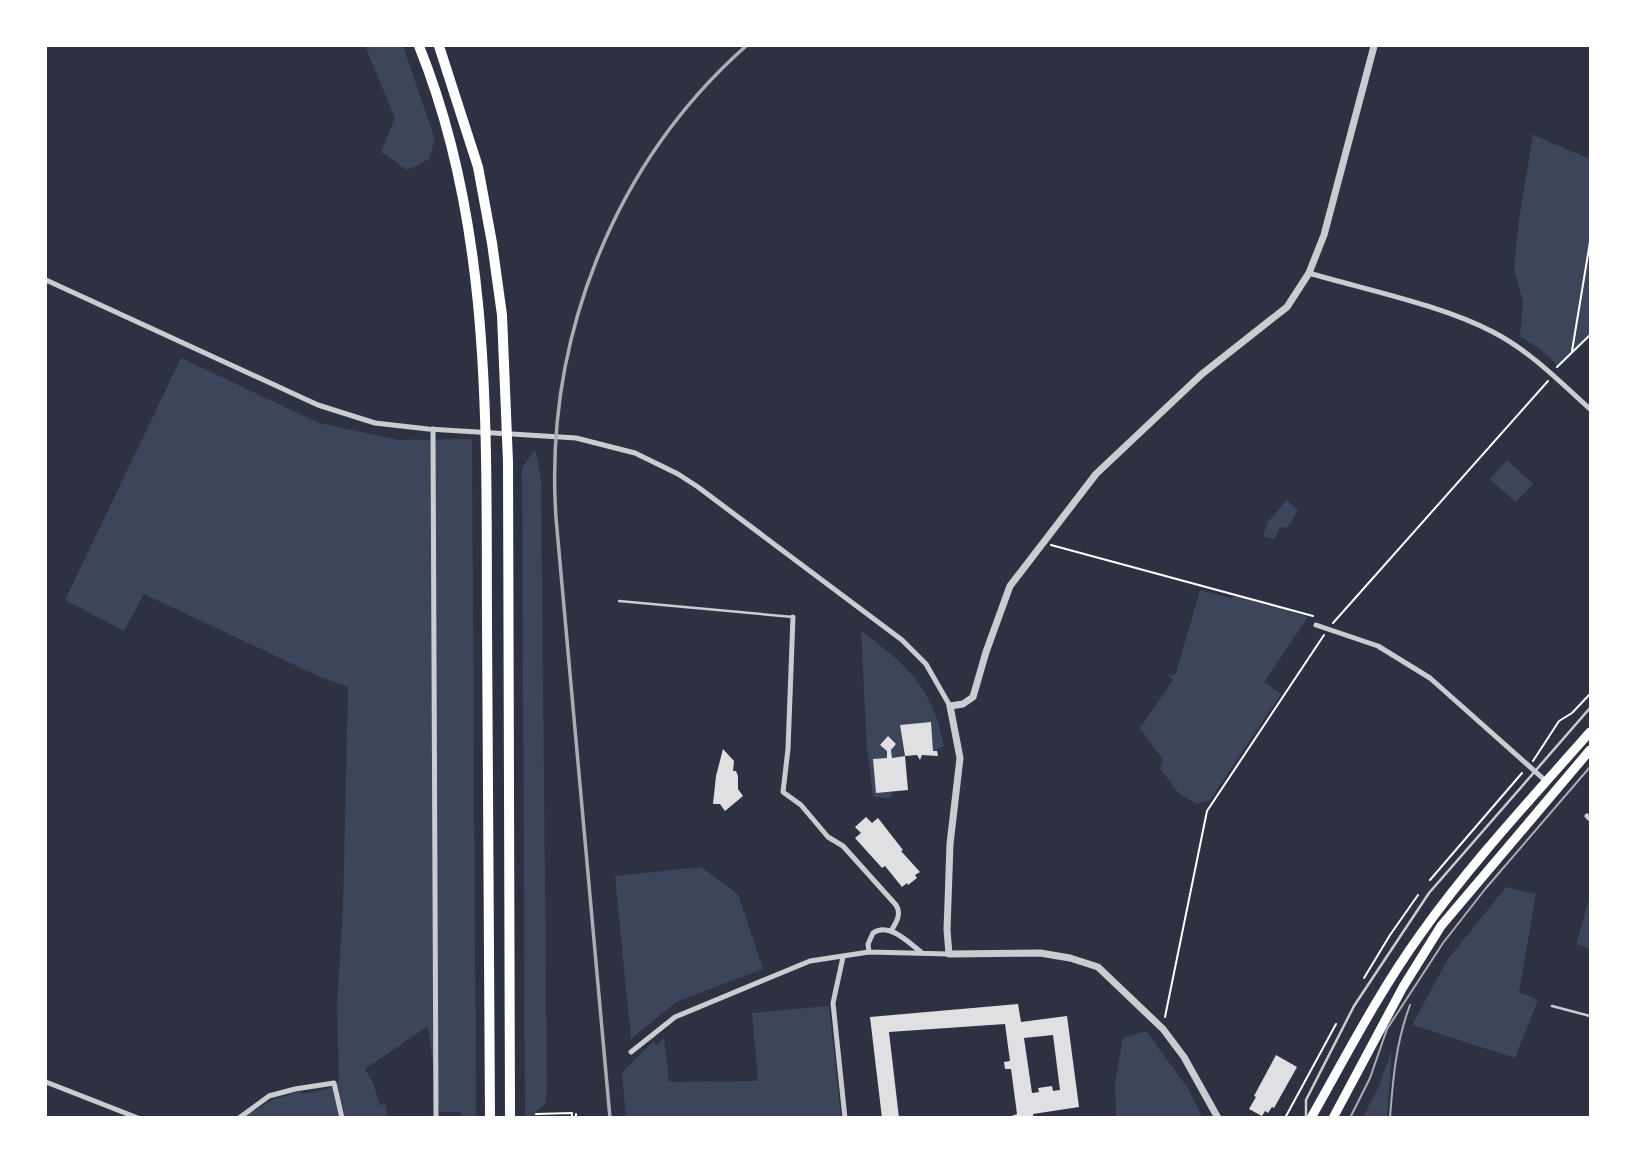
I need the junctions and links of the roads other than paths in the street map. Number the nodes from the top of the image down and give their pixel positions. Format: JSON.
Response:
{"nodes":[{"id":1,"x":419,"y":46,"type":"edge"},
{"id":2,"x":439,"y":46,"type":"edge"},
{"id":3,"x":1374,"y":46,"type":"edge"},
{"id":4,"x":1309,"y":273,"type":"junction"},
{"id":5,"x":46,"y":280,"type":"edge"},
{"id":6,"x":1591,"y":409,"type":"edge"},
{"id":7,"x":433,"y":429,"type":"junction"},
{"id":8,"x":619,"y":601,"type":"dead end"},
{"id":9,"x":793,"y":617,"type":"joint"},
{"id":10,"x":1315,"y":625,"type":"dead end"},
{"id":11,"x":950,"y":706,"type":"junction"},
{"id":12,"x":1591,"y":709,"type":"edge"},
{"id":13,"x":1591,"y":732,"type":"edge"},
{"id":14,"x":1591,"y":750,"type":"edge"},
{"id":15,"x":1535,"y":771,"type":"junction"},
{"id":16,"x":1547,"y":782,"type":"junction"},
{"id":17,"x":891,"y":931,"type":"junction"},
{"id":18,"x":869,"y":952,"type":"junction"},
{"id":19,"x":921,"y":952,"type":"junction"},
{"id":20,"x":949,"y":954,"type":"junction"},
{"id":21,"x":843,"y":957,"type":"junction"},
{"id":22,"x":1552,"y":1006,"type":"dead end"},
{"id":23,"x":1591,"y":1016,"type":"edge"},
{"id":24,"x":631,"y":1052,"type":"dead end"},
{"id":25,"x":46,"y":1082,"type":"edge"},
{"id":26,"x":138,"y":1118,"type":"edge"},
{"id":27,"x":239,"y":1118,"type":"edge"},
{"id":28,"x":342,"y":1118,"type":"edge"},
{"id":29,"x":436,"y":1118,"type":"edge"},
{"id":30,"x":489,"y":1118,"type":"edge"},
{"id":31,"x":510,"y":1118,"type":"edge"},
{"id":32,"x":845,"y":1118,"type":"edge"},
{"id":33,"x":1218,"y":1118,"type":"edge"},
{"id":34,"x":1309,"y":1118,"type":"edge"},
{"id":35,"x":1333,"y":1118,"type":"edge"}],
"edges":[{"from":1,"to":30,"type":"highway"},
{"from":2,"to":31,"type":"highway"},
{"from":3,"to":4,"type":"street"},
{"from":4,"to":6,"type":"street"},
{"from":4,"to":11,"type":"street"},
{"from":5,"to":7,"type":"street"},
{"from":7,"to":11,"type":"street"},
{"from":7,"to":29,"type":"street"},
{"from":8,"to":9,"type":"lane"},
{"from":9,"to":17,"type":"street"},
{"from":10,"to":15,"type":"street"},
{"from":11,"to":20,"type":"street"},
{"from":12,"to":15,"type":"lane"},
{"from":13,"to":16,"type":"main road"},
{"from":14,"to":35,"type":"main road"},
{"from":15,"to":16,"type":"street"},
{"from":15,"to":34,"type":"lane"},
{"from":16,"to":34,"type":"main road"},
{"from":17,"to":18,"type":"street"},
{"from":17,"to":19,"type":"street"},
{"from":18,"to":19,"type":"street"},
{"from":18,"to":21,"type":"street"},
{"from":19,"to":20,"type":"street"},
{"from":20,"to":33,"type":"street"},
{"from":21,"to":24,"type":"street"},
{"from":21,"to":32,"type":"street"},
{"from":22,"to":23,"type":"lane"},
{"from":25,"to":26,"type":"street"},
{"from":27,"to":28,"type":"street"}]}
